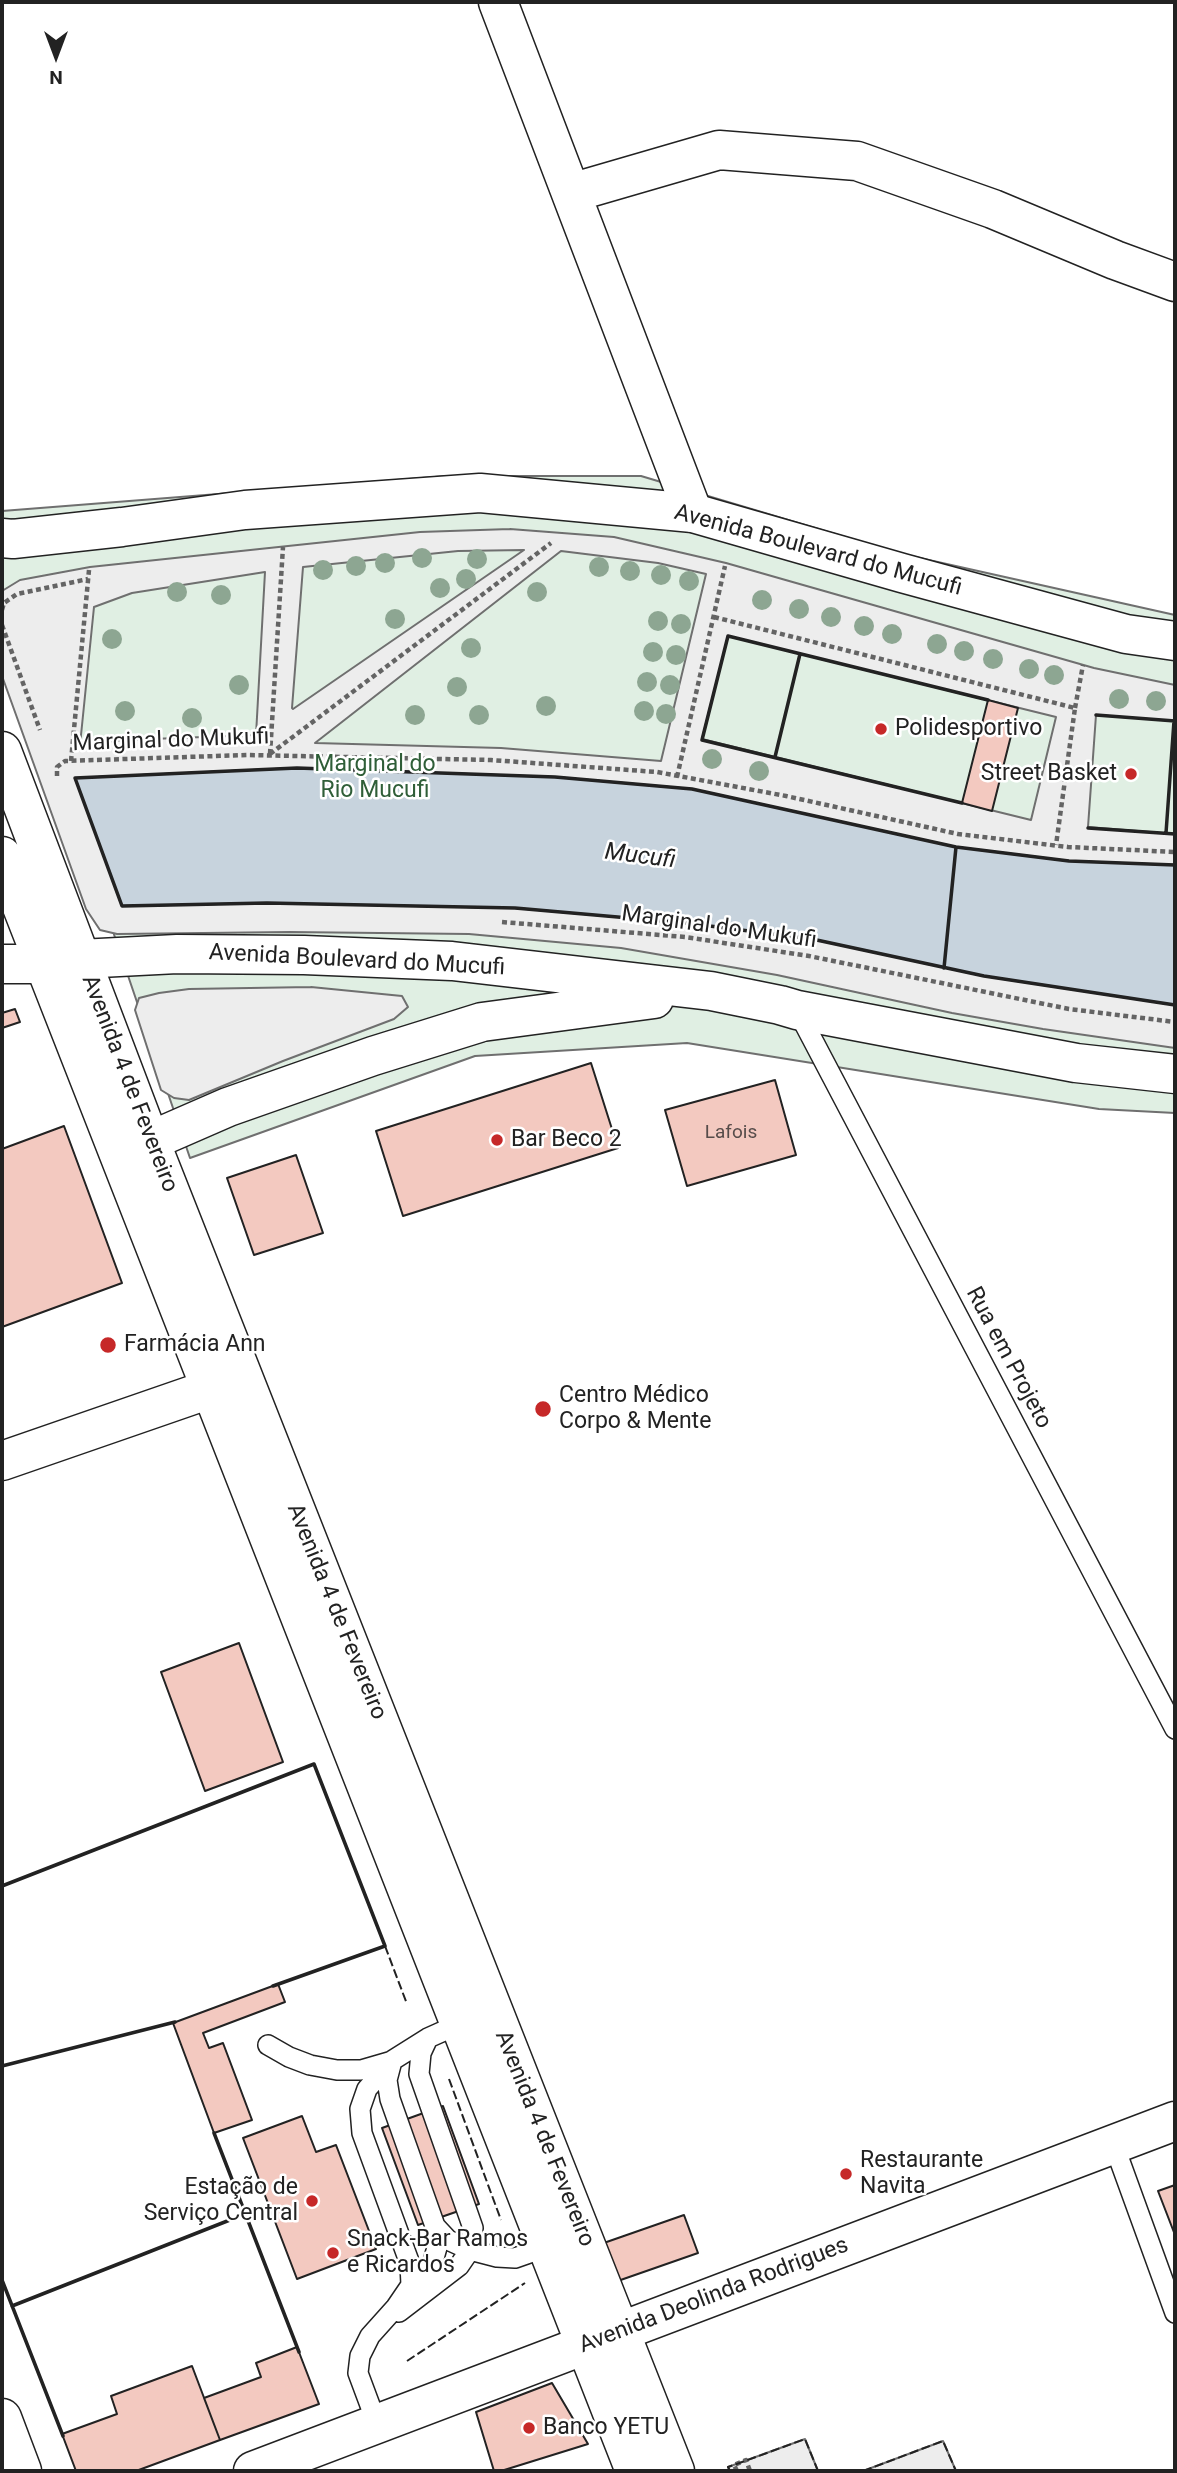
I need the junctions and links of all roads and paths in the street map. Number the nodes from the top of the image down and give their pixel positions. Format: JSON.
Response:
{"nodes":[{"id":1,"x":498,"y":2,"type":"edge"},
{"id":2,"x":571,"y":193,"type":"junction"},
{"id":3,"x":1175,"y":282,"type":"edge"},
{"id":4,"x":693,"y":513,"type":"junction"},
{"id":5,"x":122,"y":527,"type":"junction"},
{"id":6,"x":2,"y":538,"type":"edge"},
{"id":7,"x":553,"y":542,"type":"dead end"},
{"id":8,"x":283,"y":546,"type":"dead end"},
{"id":9,"x":726,"y":564,"type":"dead end"},
{"id":10,"x":2,"y":567,"type":"edge"},
{"id":11,"x":90,"y":567,"type":"dead end"},
{"id":12,"x":88,"y":579,"type":"junction"},
{"id":13,"x":2,"y":610,"type":"edge"},
{"id":14,"x":714,"y":617,"type":"junction"},
{"id":15,"x":2,"y":625,"type":"edge"},
{"id":16,"x":1175,"y":641,"type":"edge"},
{"id":17,"x":1083,"y":665,"type":"dead end"},
{"id":18,"x":1075,"y":708,"type":"junction"},
{"id":19,"x":44,"y":739,"type":"dead end"},
{"id":20,"x":270,"y":755,"type":"junction"},
{"id":21,"x":4,"y":756,"type":"edge"},
{"id":22,"x":71,"y":761,"type":"junction"},
{"id":23,"x":53,"y":764,"type":"dead end"},
{"id":24,"x":677,"y":776,"type":"junction"},
{"id":25,"x":1056,"y":845,"type":"junction"},
{"id":26,"x":1175,"y":852,"type":"edge"},
{"id":27,"x":2,"y":856,"type":"edge"},
{"id":28,"x":500,"y":922,"type":"dead end"},
{"id":29,"x":57,"y":950,"type":"junction"},
{"id":30,"x":2,"y":964,"type":"edge"},
{"id":31,"x":711,"y":991,"type":"junction"},
{"id":32,"x":797,"y":1010,"type":"junction"},
{"id":33,"x":1175,"y":1022,"type":"edge"},
{"id":34,"x":1175,"y":1074,"type":"edge"},
{"id":35,"x":150,"y":1140,"type":"junction"},
{"id":36,"x":210,"y":1389,"type":"junction"},
{"id":37,"x":2,"y":1461,"type":"edge"},
{"id":38,"x":1175,"y":1729,"type":"edge"},
{"id":39,"x":460,"y":2024,"type":"junction"},
{"id":40,"x":268,"y":2045,"type":"dead end"},
{"id":41,"x":393,"y":2060,"type":"junction"},
{"id":42,"x":1175,"y":2121,"type":"edge"},
{"id":43,"x":1114,"y":2145,"type":"junction"},
{"id":44,"x":435,"y":2226,"type":"junction"},
{"id":45,"x":564,"y":2239,"type":"junction"},
{"id":46,"x":470,"y":2250,"type":"junction"},
{"id":47,"x":405,"y":2307,"type":"junction"},
{"id":48,"x":1175,"y":2313,"type":"edge"},
{"id":49,"x":370,"y":2336,"type":"junction"},
{"id":50,"x":603,"y":2339,"type":"junction"},
{"id":51,"x":2,"y":2418,"type":"edge"},
{"id":52,"x":377,"y":2424,"type":"junction"},
{"id":53,"x":22,"y":2471,"type":"edge"},
{"id":54,"x":253,"y":2471,"type":"edge"},
{"id":55,"x":635,"y":2471,"type":"edge"},
{"id":56,"x":675,"y":2471,"type":"edge"},
{"id":57,"x":737,"y":2471,"type":"edge"},
{"id":58,"x":750,"y":2471,"type":"edge"}],
"edges":[{"from":1,"to":2,"type":"street"},
{"from":2,"to":3,"type":"street"},
{"from":2,"to":4,"type":"street"},
{"from":4,"to":5,"type":"street","name":"Avenida Boulevard do Mucufi"},
{"from":4,"to":16,"type":"street","name":"Avenida Boulevard do Mucufi"},
{"from":5,"to":6,"type":"street","name":"Avenida Boulevard do Mucufi"},
{"from":5,"to":10,"type":"street","name":"Avenida Boulevard do Mucufi"},
{"from":7,"to":20,"type":"path"},
{"from":8,"to":20,"type":"path"},
{"from":9,"to":14,"type":"path"},
{"from":11,"to":12,"type":"path"},
{"from":12,"to":13,"type":"path"},
{"from":12,"to":22,"type":"path"},
{"from":14,"to":18,"type":"path"},
{"from":14,"to":24,"type":"path"},
{"from":15,"to":19,"type":"path"},
{"from":17,"to":18,"type":"path"},
{"from":18,"to":25,"type":"path"},
{"from":20,"to":22,"type":"path","name":"Marginal do Mukufi"},
{"from":20,"to":24,"type":"path","name":"Marginal do Mukufi"},
{"from":21,"to":29,"type":"street","name":"Avenida 4 de Fevereiro"},
{"from":22,"to":23,"type":"path","name":"Marginal do Mukufi"},
{"from":24,"to":25,"type":"path","name":"Marginal do Mukufi"},
{"from":25,"to":26,"type":"path","name":"Marginal do Mukufi"},
{"from":27,"to":29,"type":"street","name":"Avenida 4 de Fevereiro"},
{"from":28,"to":33,"type":"path","name":"Marginal do Mukufi"},
{"from":29,"to":30,"type":"street","name":"Avenida Boulevard do Mucufi"},
{"from":29,"to":31,"type":"street","name":"Avenida Boulevard do Mucufi"},
{"from":29,"to":35,"type":"street","name":"Avenida 4 de Fevereiro"},
{"from":29,"to":36,"type":"street","name":"Avenida 4 de Fevereiro"},
{"from":31,"to":32,"type":"street","name":"Avenida Boulevard do Mucufi"},
{"from":31,"to":35,"type":"street","name":"Avenida Boulevard do Mucufi"},
{"from":32,"to":34,"type":"street","name":"Avenida Boulevard do Mucufi"},
{"from":32,"to":38,"type":"lane","name":"Rua em Projeto"},
{"from":35,"to":39,"type":"street","name":"Avenida 4 de Fevereiro"},
{"from":36,"to":37,"type":"street"},
{"from":36,"to":39,"type":"street","name":"Avenida 4 de Fevereiro"},
{"from":39,"to":41,"type":"lane"},
{"from":39,"to":45,"type":"street","name":"Avenida 4 de Fevereiro"},
{"from":39,"to":46,"type":"lane"},
{"from":40,"to":41,"type":"lane"},
{"from":41,"to":44,"type":"lane"},
{"from":41,"to":49,"type":"lane"},
{"from":42,"to":43,"type":"street","name":"Avenida Deolinda Rodrigues"},
{"from":43,"to":48,"type":"lane"},
{"from":43,"to":50,"type":"street","name":"Avenida Deolinda Rodrigues"},
{"from":44,"to":46,"type":"lane"},
{"from":44,"to":47,"type":"lane"},
{"from":45,"to":46,"type":"lane"},
{"from":45,"to":50,"type":"street","name":"Avenida 4 de Fevereiro"},
{"from":46,"to":47,"type":"lane"},
{"from":47,"to":49,"type":"lane"},
{"from":49,"to":52,"type":"lane"},
{"from":50,"to":52,"type":"street","name":"Avenida Deolinda Rodrigues"},
{"from":50,"to":55,"type":"street","name":"Avenida 4 de Fevereiro"},
{"from":50,"to":56,"type":"street","name":"Avenida 4 de Fevereiro"},
{"from":51,"to":53,"type":"street"},
{"from":52,"to":54,"type":"street","name":"Avenida Deolinda Rodrigues"},
{"from":57,"to":58,"type":"path"}]}
